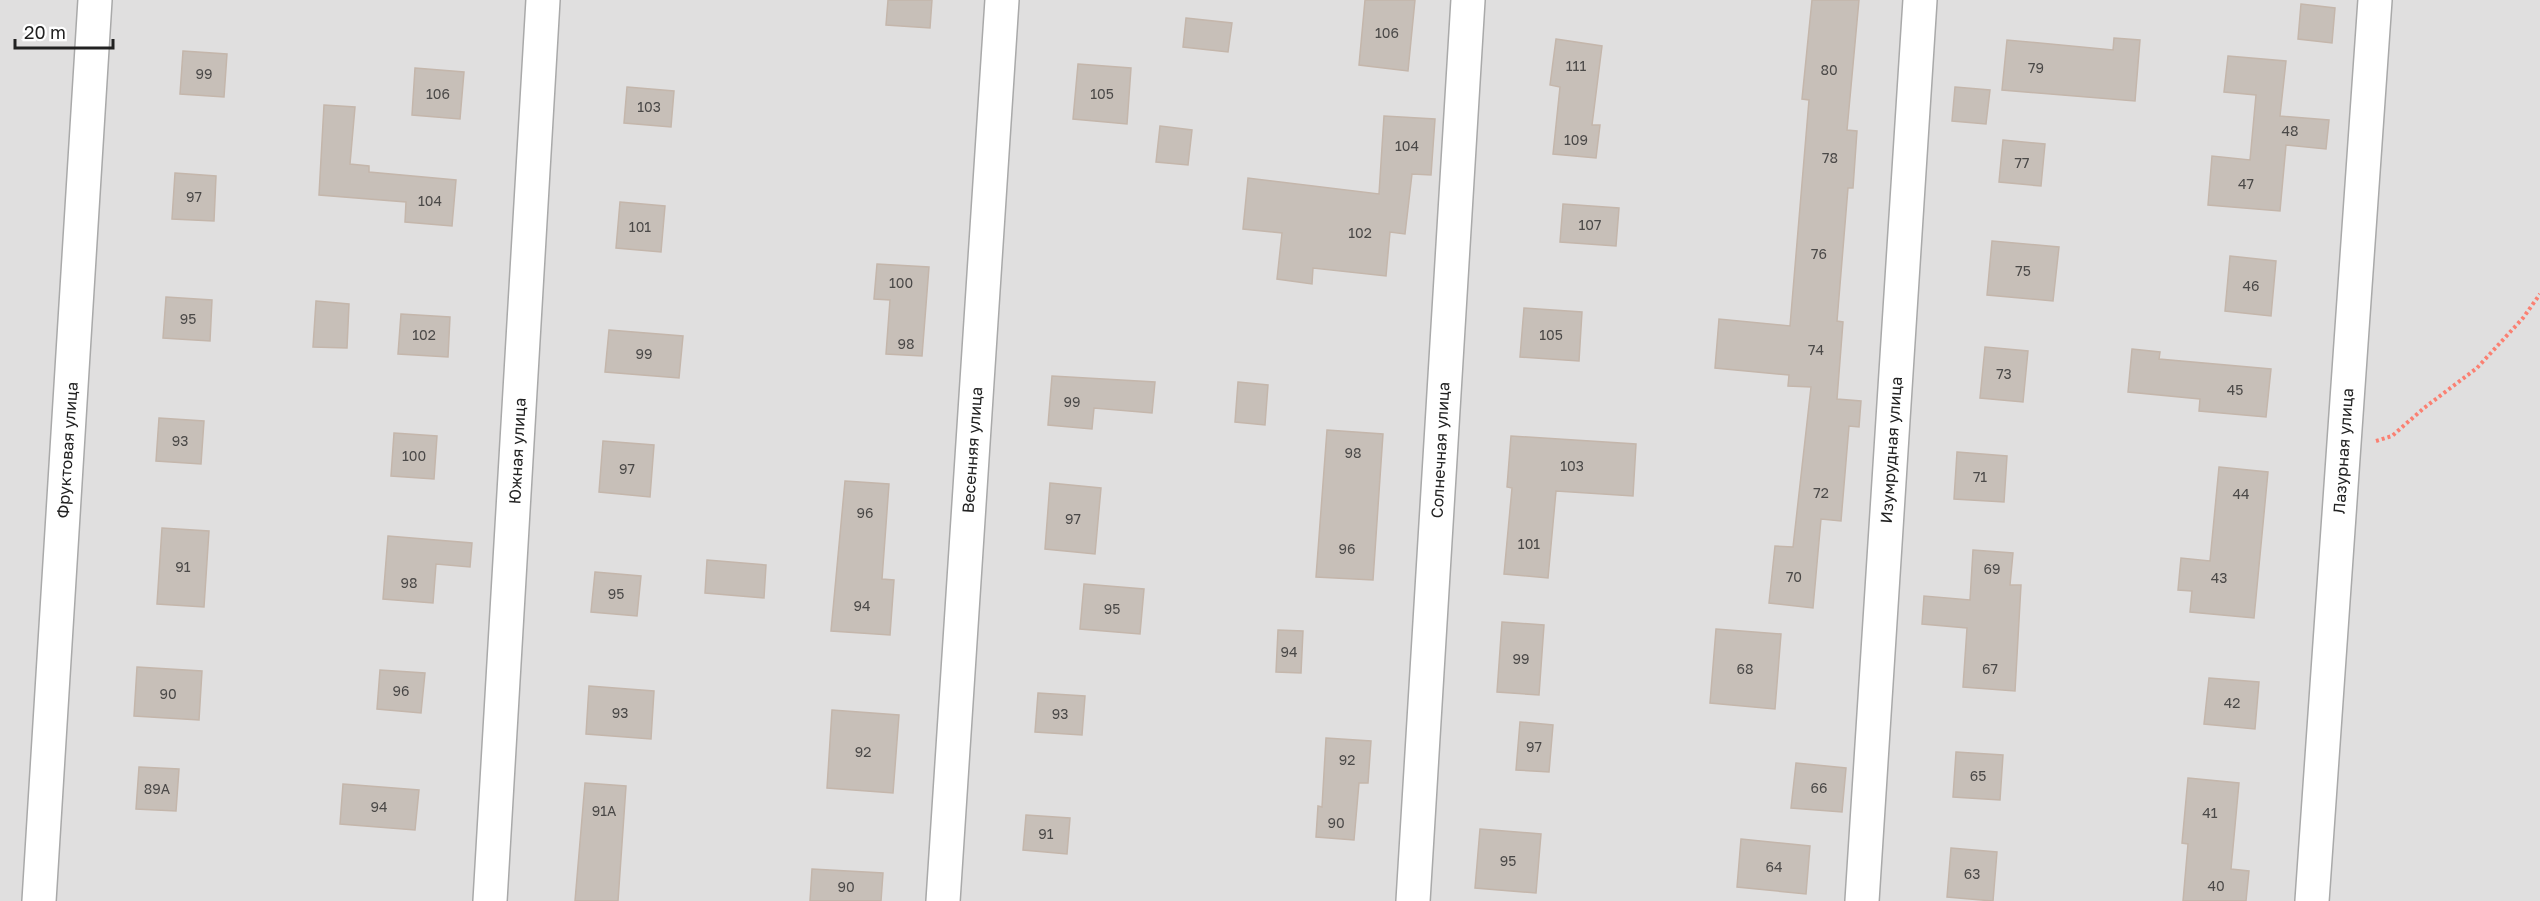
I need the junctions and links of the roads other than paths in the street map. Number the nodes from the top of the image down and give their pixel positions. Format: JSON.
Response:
{"nodes":[{"id":1,"x":95,"y":0,"type":"edge"},
{"id":2,"x":543,"y":0,"type":"edge"},
{"id":3,"x":1002,"y":0,"type":"edge"},
{"id":4,"x":1467,"y":0,"type":"edge"},
{"id":5,"x":1920,"y":0,"type":"edge"},
{"id":6,"x":2374,"y":0,"type":"edge"},
{"id":7,"x":39,"y":901,"type":"edge"},
{"id":8,"x":490,"y":901,"type":"edge"},
{"id":9,"x":943,"y":901,"type":"edge"},
{"id":10,"x":1413,"y":901,"type":"edge"},
{"id":11,"x":1862,"y":901,"type":"edge"},
{"id":12,"x":2312,"y":901,"type":"edge"}],
"edges":[{"from":1,"to":7,"type":"street","name":"Фруктовая улица"},
{"from":2,"to":8,"type":"street","name":"Южная улица"},
{"from":3,"to":9,"type":"street","name":"Весенняя улица"},
{"from":4,"to":10,"type":"street","name":"Солнечная улица"},
{"from":5,"to":11,"type":"street","name":"Изумрудная улица"},
{"from":6,"to":12,"type":"street","name":"Лазурная улица"}]}
